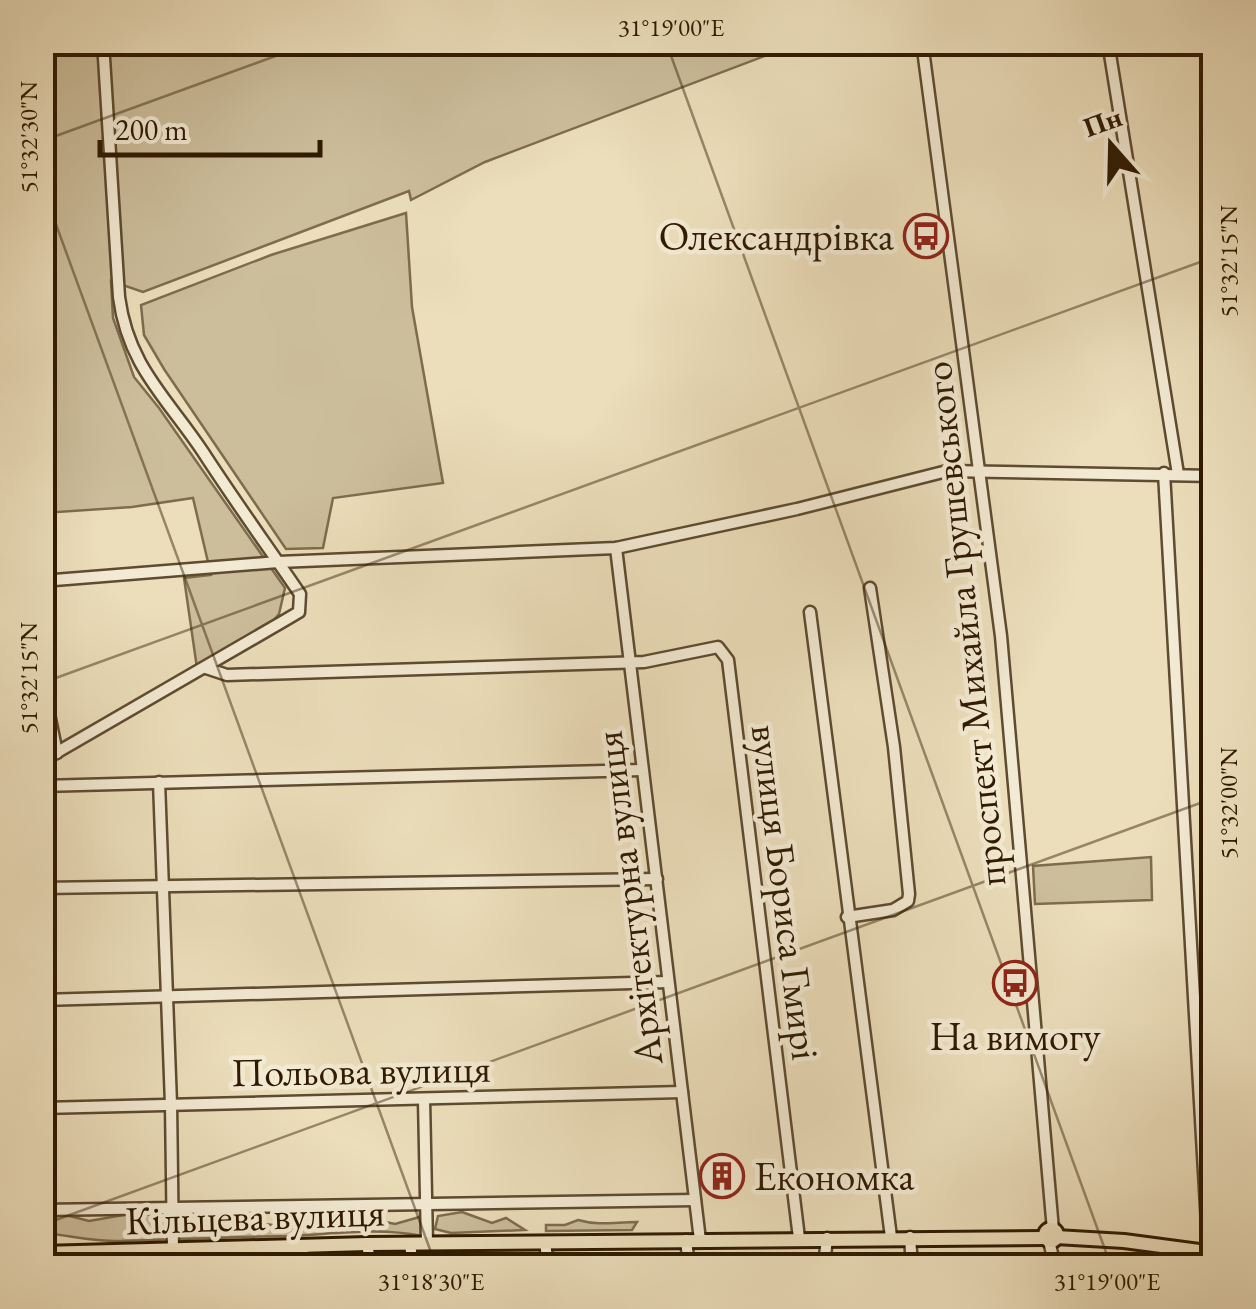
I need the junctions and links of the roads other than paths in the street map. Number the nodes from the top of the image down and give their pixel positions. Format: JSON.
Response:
{"nodes":[{"id":1,"x":103,"y":42,"type":"edge"},
{"id":2,"x":922,"y":42,"type":"edge"},
{"id":3,"x":1108,"y":42,"type":"edge"},
{"id":4,"x":980,"y":470,"type":"junction"},
{"id":5,"x":1164,"y":473,"type":"junction"},
{"id":6,"x":1178,"y":474,"type":"junction"},
{"id":7,"x":1214,"y":476,"type":"edge"},
{"id":8,"x":616,"y":548,"type":"junction"},
{"id":9,"x":278,"y":562,"type":"junction"},
{"id":10,"x":42,"y":582,"type":"edge"},
{"id":11,"x":870,"y":588,"type":"dead end"},
{"id":12,"x":810,"y":612,"type":"dead end"},
{"id":13,"x":629,"y":662,"type":"junction"},
{"id":14,"x":206,"y":668,"type":"junction"},
{"id":15,"x":42,"y":680,"type":"edge"},
{"id":16,"x":57,"y":753,"type":"junction"},
{"id":17,"x":42,"y":761,"type":"edge"},
{"id":18,"x":642,"y":770,"type":"junction"},
{"id":19,"x":160,"y":782,"type":"junction"},
{"id":20,"x":42,"y":786,"type":"edge"},
{"id":21,"x":658,"y":879,"type":"junction"},
{"id":22,"x":42,"y":888,"type":"edge"},
{"id":23,"x":163,"y":888,"type":"junction"},
{"id":24,"x":847,"y":917,"type":"junction"},
{"id":25,"x":668,"y":982,"type":"junction"},
{"id":26,"x":165,"y":996,"type":"junction"},
{"id":27,"x":42,"y":1000,"type":"edge"},
{"id":28,"x":682,"y":1092,"type":"junction"},
{"id":29,"x":424,"y":1100,"type":"junction"},
{"id":30,"x":171,"y":1104,"type":"junction"},
{"id":31,"x":42,"y":1108,"type":"edge"},
{"id":32,"x":695,"y":1200,"type":"junction"},
{"id":33,"x":426,"y":1203,"type":"junction"},
{"id":34,"x":172,"y":1208,"type":"junction"},
{"id":35,"x":42,"y":1210,"type":"edge"},
{"id":36,"x":1051,"y":1235,"type":"junction"},
{"id":37,"x":891,"y":1237,"type":"junction"},
{"id":38,"x":910,"y":1237,"type":"junction"},
{"id":39,"x":799,"y":1238,"type":"junction"},
{"id":40,"x":827,"y":1238,"type":"junction"},
{"id":41,"x":693,"y":1240,"type":"junction"},
{"id":42,"x":545,"y":1242,"type":"junction"},
{"id":43,"x":367,"y":1244,"type":"junction"},
{"id":44,"x":410,"y":1244,"type":"junction"},
{"id":45,"x":428,"y":1244,"type":"junction"},
{"id":46,"x":302,"y":1246,"type":"junction"},
{"id":47,"x":238,"y":1247,"type":"junction"},
{"id":48,"x":172,"y":1250,"type":"junction"},
{"id":49,"x":42,"y":1253,"type":"edge"},
{"id":50,"x":1207,"y":1257,"type":"edge"},
{"id":51,"x":1054,"y":1264,"type":"edge"},
{"id":52,"x":241,"y":1266,"type":"edge"},
{"id":53,"x":304,"y":1266,"type":"edge"},
{"id":54,"x":371,"y":1266,"type":"edge"},
{"id":55,"x":413,"y":1266,"type":"edge"},
{"id":56,"x":548,"y":1266,"type":"edge"},
{"id":57,"x":690,"y":1266,"type":"edge"},
{"id":58,"x":824,"y":1266,"type":"edge"},
{"id":59,"x":912,"y":1266,"type":"edge"}],
"edges":[{"from":1,"to":9,"type":"street"},
{"from":2,"to":4,"type":"street","name":"проспект Михайла Грушевського"},
{"from":3,"to":6,"type":"street"},
{"from":4,"to":5,"type":"street"},
{"from":4,"to":8,"type":"street"},
{"from":4,"to":36,"type":"street","name":"проспект Михайла Грушевського"},
{"from":5,"to":6,"type":"street"},
{"from":5,"to":50,"type":"street"},
{"from":6,"to":7,"type":"street"},
{"from":8,"to":9,"type":"street"},
{"from":8,"to":13,"type":"street","name":"Архітектурна вулиця"},
{"from":9,"to":10,"type":"street"},
{"from":9,"to":14,"type":"street"},
{"from":11,"to":24,"type":"street"},
{"from":12,"to":24,"type":"street"},
{"from":13,"to":14,"type":"street"},
{"from":13,"to":18,"type":"street","name":"Архітектурна вулиця"},
{"from":13,"to":39,"type":"street","name":"вулиця Бориса Гмирі"},
{"from":14,"to":16,"type":"street"},
{"from":15,"to":16,"type":"street"},
{"from":16,"to":17,"type":"street"},
{"from":18,"to":19,"type":"street"},
{"from":18,"to":21,"type":"street","name":"Архітектурна вулиця"},
{"from":19,"to":20,"type":"street"},
{"from":19,"to":23,"type":"street"},
{"from":21,"to":23,"type":"street"},
{"from":21,"to":25,"type":"street","name":"Архітектурна вулиця"},
{"from":22,"to":23,"type":"street"},
{"from":23,"to":26,"type":"street"},
{"from":24,"to":37,"type":"street"},
{"from":25,"to":26,"type":"street"},
{"from":25,"to":28,"type":"street","name":"Архітектурна вулиця"},
{"from":26,"to":27,"type":"street"},
{"from":26,"to":30,"type":"street"},
{"from":28,"to":29,"type":"street","name":"Польова вулиця"},
{"from":28,"to":32,"type":"street","name":"Архітектурна вулиця"},
{"from":29,"to":30,"type":"street","name":"Польова вулиця"},
{"from":29,"to":33,"type":"street"},
{"from":30,"to":31,"type":"street","name":"Польова вулиця"},
{"from":30,"to":34,"type":"street"},
{"from":32,"to":33,"type":"street"},
{"from":32,"to":41,"type":"street","name":"Архітектурна вулиця"},
{"from":33,"to":34,"type":"street"},
{"from":33,"to":45,"type":"street"},
{"from":34,"to":35,"type":"street"},
{"from":34,"to":48,"type":"street"},
{"from":36,"to":38,"type":"main road","name":"Кільцева вулиця"},
{"from":36,"to":50,"type":"main road","name":"Кільцева вулиця"},
{"from":36,"to":51,"type":"street","name":"проспект Михайла Грушевського"},
{"from":37,"to":38,"type":"main road","name":"Кільцева вулиця"},
{"from":37,"to":40,"type":"main road","name":"Кільцева вулиця"},
{"from":38,"to":59,"type":"street"},
{"from":39,"to":40,"type":"main road","name":"Кільцева вулиця"},
{"from":39,"to":41,"type":"main road","name":"Кільцева вулиця"},
{"from":40,"to":58,"type":"street"},
{"from":41,"to":42,"type":"main road","name":"Кільцева вулиця"},
{"from":41,"to":57,"type":"street","name":"Архітектурна вулиця"},
{"from":42,"to":45,"type":"main road","name":"Кільцева вулиця"},
{"from":42,"to":56,"type":"street"},
{"from":43,"to":44,"type":"main road","name":"Кільцева вулиця"},
{"from":43,"to":46,"type":"main road","name":"Кільцева вулиця"},
{"from":43,"to":54,"type":"street"},
{"from":44,"to":45,"type":"main road","name":"Кільцева вулиця"},
{"from":44,"to":55,"type":"street"},
{"from":46,"to":47,"type":"main road","name":"Кільцева вулиця"},
{"from":46,"to":53,"type":"street"},
{"from":47,"to":48,"type":"main road","name":"Кільцева вулиця"},
{"from":47,"to":52,"type":"street"},
{"from":48,"to":49,"type":"main road","name":"Кільцева вулиця"}]}
